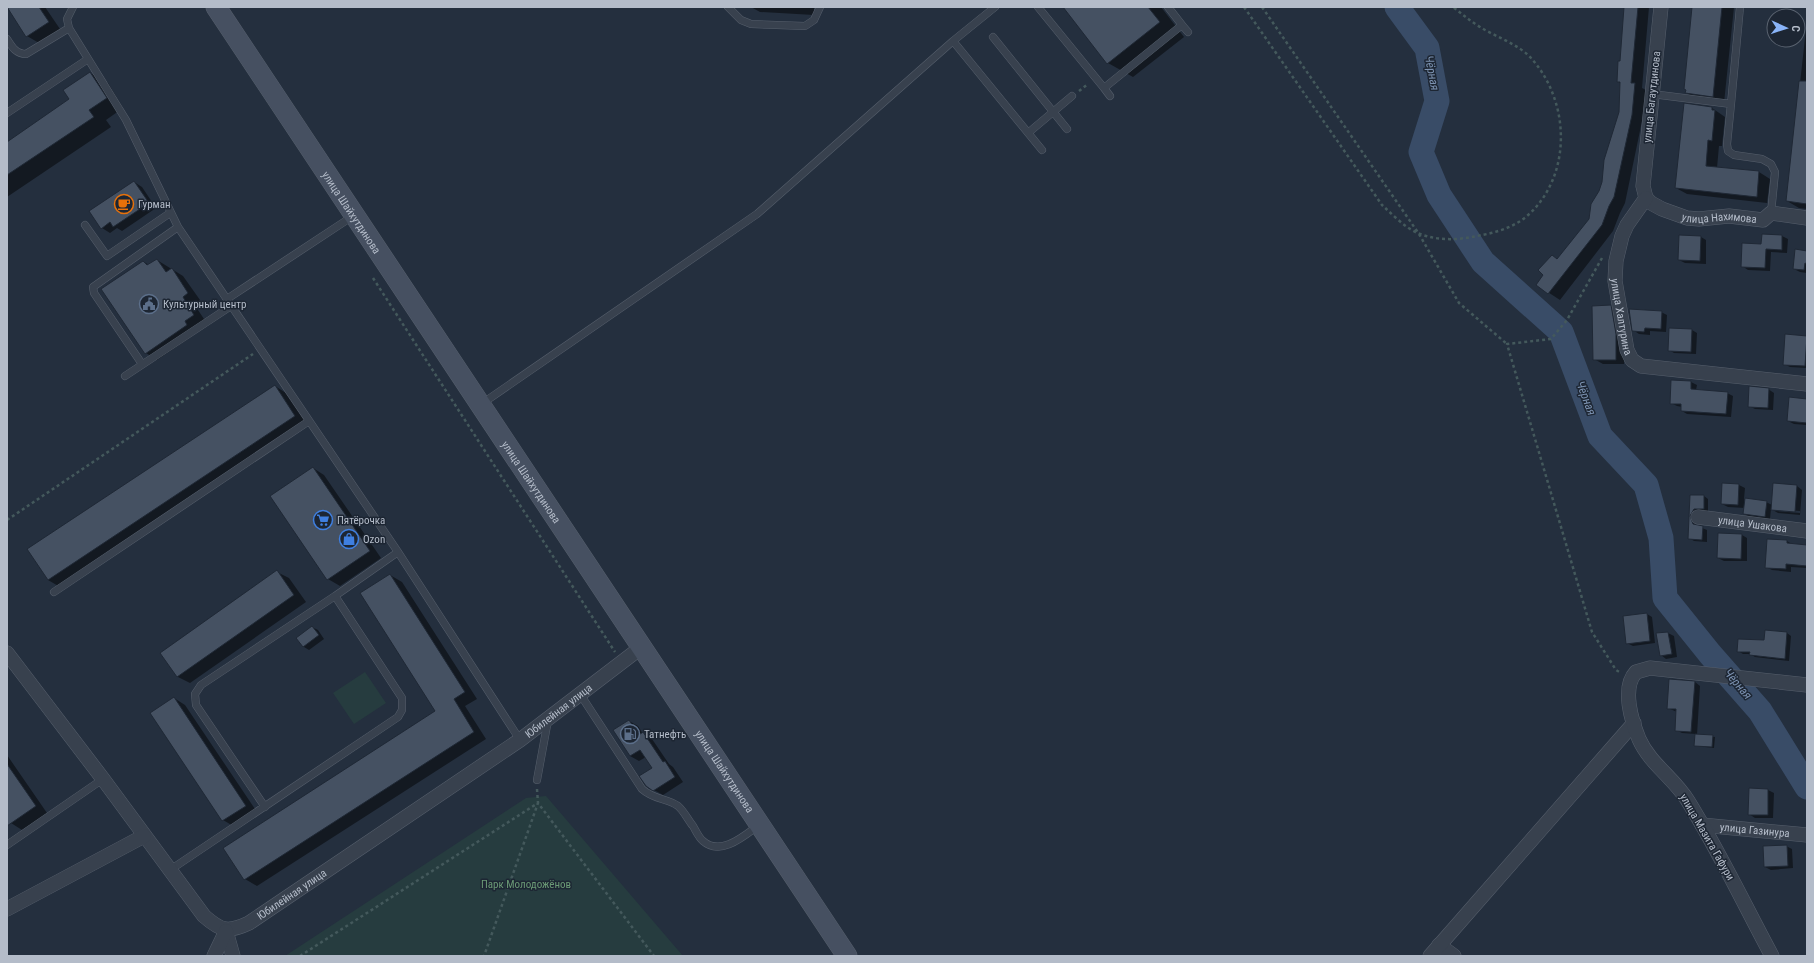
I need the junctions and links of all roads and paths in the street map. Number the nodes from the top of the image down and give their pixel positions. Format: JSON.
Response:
{"nodes":[{"id":1,"x":73,"y":7,"type":"edge"},
{"id":2,"x":216,"y":7,"type":"edge"},
{"id":3,"x":728,"y":7,"type":"edge"},
{"id":4,"x":820,"y":7,"type":"edge"},
{"id":5,"x":995,"y":7,"type":"edge"},
{"id":6,"x":1038,"y":7,"type":"edge"},
{"id":7,"x":1168,"y":7,"type":"edge"},
{"id":8,"x":1244,"y":7,"type":"edge"},
{"id":9,"x":1262,"y":7,"type":"edge"},
{"id":10,"x":1453,"y":7,"type":"edge"},
{"id":11,"x":1661,"y":7,"type":"edge"},
{"id":12,"x":1740,"y":7,"type":"edge"},
{"id":13,"x":1182,"y":25,"type":"junction"},
{"id":14,"x":69,"y":28,"type":"junction"},
{"id":15,"x":1188,"y":32,"type":"dead end"},
{"id":16,"x":993,"y":37,"type":"dead end"},
{"id":17,"x":7,"y":39,"type":"edge"},
{"id":18,"x":953,"y":41,"type":"junction"},
{"id":19,"x":88,"y":59,"type":"junction"},
{"id":20,"x":1095,"y":78,"type":"junction"},
{"id":21,"x":1104,"y":88,"type":"junction"},
{"id":22,"x":1652,"y":94,"type":"junction"},
{"id":23,"x":1072,"y":96,"type":"joint"},
{"id":24,"x":1110,"y":96,"type":"dead end"},
{"id":25,"x":1731,"y":104,"type":"junction"},
{"id":26,"x":1054,"y":111,"type":"junction"},
{"id":27,"x":7,"y":113,"type":"edge"},
{"id":28,"x":1067,"y":129,"type":"dead end"},
{"id":29,"x":1028,"y":133,"type":"junction"},
{"id":30,"x":1042,"y":150,"type":"dead end"},
{"id":31,"x":1644,"y":192,"type":"junction"},
{"id":32,"x":170,"y":213,"type":"junction"},
{"id":33,"x":1771,"y":214,"type":"junction"},
{"id":34,"x":353,"y":216,"type":"junction"},
{"id":35,"x":1807,"y":218,"type":"edge"},
{"id":36,"x":85,"y":225,"type":"dead end"},
{"id":37,"x":178,"y":227,"type":"junction"},
{"id":38,"x":1419,"y":234,"type":"junction"},
{"id":39,"x":369,"y":272,"type":"dead end"},
{"id":40,"x":226,"y":299,"type":"junction"},
{"id":41,"x":231,"y":306,"type":"junction"},
{"id":42,"x":1567,"y":320,"type":"dead end"},
{"id":43,"x":1507,"y":344,"type":"junction"},
{"id":44,"x":260,"y":349,"type":"junction"},
{"id":45,"x":142,"y":364,"type":"junction"},
{"id":46,"x":125,"y":376,"type":"dead end"},
{"id":47,"x":1807,"y":384,"type":"edge"},
{"id":48,"x":480,"y":405,"type":"junction"},
{"id":49,"x":309,"y":420,"type":"junction"},
{"id":50,"x":1698,"y":517,"type":"dead end"},
{"id":51,"x":7,"y":520,"type":"edge"},
{"id":52,"x":1807,"y":531,"type":"edge"},
{"id":53,"x":398,"y":552,"type":"junction"},
{"id":54,"x":54,"y":592,"type":"dead end"},
{"id":55,"x":335,"y":596,"type":"junction"},
{"id":56,"x":643,"y":646,"type":"junction"},
{"id":57,"x":7,"y":653,"type":"edge"},
{"id":58,"x":622,"y":663,"type":"junction"},
{"id":59,"x":1632,"y":676,"type":"junction"},
{"id":60,"x":1807,"y":685,"type":"edge"},
{"id":61,"x":580,"y":694,"type":"junction"},
{"id":62,"x":548,"y":720,"type":"junction"},
{"id":63,"x":1634,"y":723,"type":"junction"},
{"id":64,"x":520,"y":740,"type":"junction"},
{"id":65,"x":102,"y":779,"type":"junction"},
{"id":66,"x":537,"y":780,"type":"joint"},
{"id":67,"x":538,"y":803,"type":"junction"},
{"id":68,"x":265,"y":806,"type":"junction"},
{"id":69,"x":760,"y":824,"type":"junction"},
{"id":70,"x":1702,"y":825,"type":"junction"},
{"id":71,"x":1807,"y":835,"type":"edge"},
{"id":72,"x":144,"y":836,"type":"junction"},
{"id":73,"x":7,"y":845,"type":"edge"},
{"id":74,"x":170,"y":870,"type":"junction"},
{"id":75,"x":7,"y":909,"type":"edge"},
{"id":76,"x":226,"y":931,"type":"junction"},
{"id":77,"x":1434,"y":951,"type":"edge"},
{"id":78,"x":214,"y":956,"type":"edge"},
{"id":79,"x":233,"y":956,"type":"edge"},
{"id":80,"x":300,"y":956,"type":"edge"},
{"id":81,"x":484,"y":956,"type":"edge"},
{"id":82,"x":654,"y":956,"type":"edge"},
{"id":83,"x":848,"y":956,"type":"edge"},
{"id":84,"x":1454,"y":956,"type":"edge"},
{"id":85,"x":1772,"y":956,"type":"edge"}],
"edges":[{"from":1,"to":14,"type":"lane"},
{"from":2,"to":34,"type":"main road","name":"улица Шайхутдинова"},
{"from":3,"to":4,"type":"lane"},
{"from":5,"to":18,"type":"lane"},
{"from":6,"to":20,"type":"lane"},
{"from":7,"to":13,"type":"lane"},
{"from":8,"to":38,"type":"path"},
{"from":9,"to":38,"type":"path"},
{"from":10,"to":38,"type":"path"},
{"from":11,"to":22,"type":"street","name":"улица Багаутдинова"},
{"from":12,"to":25,"type":"lane"},
{"from":13,"to":15,"type":"lane"},
{"from":13,"to":21,"type":"lane"},
{"from":14,"to":17,"type":"lane"},
{"from":14,"to":19,"type":"lane"},
{"from":16,"to":26,"type":"lane"},
{"from":18,"to":29,"type":"lane"},
{"from":18,"to":48,"type":"lane"},
{"from":19,"to":27,"type":"lane"},
{"from":19,"to":32,"type":"lane"},
{"from":20,"to":21,"type":"lane"},
{"from":20,"to":23,"type":"path"},
{"from":21,"to":24,"type":"lane"},
{"from":22,"to":25,"type":"lane"},
{"from":22,"to":31,"type":"street","name":"улица Багаутдинова"},
{"from":23,"to":26,"type":"lane"},
{"from":25,"to":33,"type":"lane"},
{"from":26,"to":28,"type":"lane"},
{"from":26,"to":29,"type":"lane"},
{"from":29,"to":30,"type":"lane"},
{"from":31,"to":33,"type":"street","name":"улица Нахимова"},
{"from":31,"to":47,"type":"street","name":"улица Халтурина"},
{"from":32,"to":36,"type":"lane"},
{"from":32,"to":37,"type":"lane"},
{"from":33,"to":35,"type":"street","name":"улица Нахимова"},
{"from":34,"to":40,"type":"lane"},
{"from":34,"to":48,"type":"main road","name":"улица Шайхутдинова"},
{"from":37,"to":40,"type":"lane"},
{"from":37,"to":45,"type":"lane"},
{"from":38,"to":43,"type":"path"},
{"from":39,"to":58,"type":"path"},
{"from":40,"to":41,"type":"lane"},
{"from":41,"to":44,"type":"lane"},
{"from":41,"to":45,"type":"lane"},
{"from":42,"to":43,"type":"path"},
{"from":43,"to":59,"type":"path"},
{"from":44,"to":49,"type":"lane"},
{"from":44,"to":51,"type":"path"},
{"from":45,"to":46,"type":"lane"},
{"from":48,"to":56,"type":"main road","name":"улица Шайхутдинова"},
{"from":49,"to":53,"type":"lane"},
{"from":49,"to":54,"type":"lane"},
{"from":50,"to":52,"type":"street","name":"улица Ушакова"},
{"from":53,"to":55,"type":"lane"},
{"from":53,"to":64,"type":"lane"},
{"from":55,"to":68,"type":"lane"},
{"from":55,"to":68,"type":"lane"},
{"from":56,"to":58,"type":"street","name":"Юбилейная улица"},
{"from":56,"to":69,"type":"main road","name":"улица Шайхутдинова"},
{"from":57,"to":65,"type":"street"},
{"from":58,"to":61,"type":"street","name":"Юбилейная улица"},
{"from":59,"to":60,"type":"street"},
{"from":59,"to":63,"type":"street","name":"улица Мазита Гафури"},
{"from":61,"to":62,"type":"street","name":"Юбилейная улица"},
{"from":61,"to":69,"type":"lane"},
{"from":62,"to":64,"type":"street","name":"Юбилейная улица"},
{"from":62,"to":66,"type":"lane"},
{"from":63,"to":70,"type":"street","name":"улица Мазита Гафури"},
{"from":63,"to":77,"type":"street"},
{"from":64,"to":76,"type":"street","name":"Юбилейная улица"},
{"from":65,"to":72,"type":"street"},
{"from":65,"to":73,"type":"lane"},
{"from":66,"to":67,"type":"path"},
{"from":67,"to":80,"type":"path"},
{"from":67,"to":81,"type":"path"},
{"from":67,"to":82,"type":"path"},
{"from":68,"to":74,"type":"lane"},
{"from":69,"to":83,"type":"main road","name":"улица Шайхутдинова"},
{"from":70,"to":71,"type":"street","name":"улица Газинура"},
{"from":70,"to":85,"type":"street","name":"улица Мазита Гафури"},
{"from":72,"to":74,"type":"street"},
{"from":72,"to":75,"type":"street"},
{"from":74,"to":76,"type":"street"},
{"from":76,"to":78,"type":"street"},
{"from":76,"to":79,"type":"street"},
{"from":77,"to":84,"type":"street"}]}
